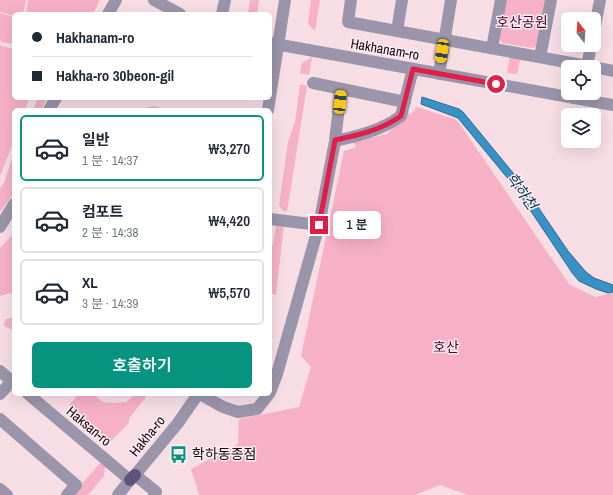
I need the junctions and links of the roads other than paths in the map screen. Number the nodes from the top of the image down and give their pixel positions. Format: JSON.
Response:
{"nodes":[{"id":1,"x":116,"y":0,"type":"edge"},
{"id":2,"x":154,"y":0,"type":"edge"},
{"id":3,"x":225,"y":0,"type":"edge"},
{"id":4,"x":285,"y":0,"type":"edge"},
{"id":5,"x":351,"y":0,"type":"edge"},
{"id":6,"x":402,"y":0,"type":"edge"},
{"id":7,"x":451,"y":0,"type":"edge"},
{"id":8,"x":502,"y":0,"type":"edge"},
{"id":9,"x":551,"y":0,"type":"edge"},
{"id":10,"x":600,"y":0,"type":"edge"},
{"id":11,"x":109,"y":12,"type":"edge"},
{"id":12,"x":176,"y":12,"type":"edge"},
{"id":13,"x":222,"y":12,"type":"edge"},
{"id":14,"x":598,"y":12,"type":"edge"},
{"id":15,"x":397,"y":31,"type":"junction"},
{"id":16,"x":444,"y":39,"type":"junction"},
{"id":17,"x":274,"y":44,"type":"edge"},
{"id":18,"x":492,"y":48,"type":"junction"},
{"id":19,"x":540,"y":57,"type":"junction"},
{"id":20,"x":561,"y":61,"type":"edge"},
{"id":21,"x":272,"y":66,"type":"edge"},
{"id":22,"x":413,"y":69,"type":"junction"},
{"id":23,"x":601,"y":69,"type":"edge"},
{"id":24,"x":613,"y":71,"type":"edge"},
{"id":25,"x":439,"y":74,"type":"junction"},
{"id":26,"x":313,"y":83,"type":"dead end"},
{"id":27,"x":341,"y":89,"type":"junction"},
{"id":28,"x":561,"y":93,"type":"edge"},
{"id":29,"x":596,"y":100,"type":"edge"},
{"id":30,"x":405,"y":102,"type":"junction"},
{"id":31,"x":613,"y":105,"type":"edge"},
{"id":32,"x":335,"y":140,"type":"junction"},
{"id":33,"x":12,"y":207,"type":"edge"},
{"id":34,"x":272,"y":218,"type":"edge"},
{"id":35,"x":319,"y":225,"type":"junction"},
{"id":36,"x":0,"y":227,"type":"edge"},
{"id":37,"x":0,"y":371,"type":"edge"},
{"id":38,"x":12,"y":381,"type":"edge"},
{"id":39,"x":12,"y":383,"type":"edge"},
{"id":40,"x":272,"y":386,"type":"edge"},
{"id":41,"x":0,"y":394,"type":"edge"},
{"id":42,"x":30,"y":396,"type":"edge"},
{"id":43,"x":198,"y":396,"type":"edge"},
{"id":44,"x":202,"y":396,"type":"edge"},
{"id":45,"x":267,"y":396,"type":"edge"},
{"id":46,"x":0,"y":419,"type":"edge"},
{"id":47,"x":133,"y":478,"type":"junction"},
{"id":48,"x":0,"y":490,"type":"edge"},
{"id":49,"x":7,"y":495,"type":"edge"},
{"id":50,"x":67,"y":495,"type":"edge"},
{"id":51,"x":118,"y":495,"type":"edge"},
{"id":52,"x":154,"y":495,"type":"edge"}],
"edges":[{"from":1,"to":11,"type":"street"},
{"from":2,"to":12,"type":"street"},
{"from":3,"to":13,"type":"street"},
{"from":4,"to":17,"type":"street"},
{"from":5,"to":15,"type":"street"},
{"from":6,"to":15,"type":"street"},
{"from":7,"to":16,"type":"street"},
{"from":8,"to":18,"type":"street"},
{"from":9,"to":19,"type":"street"},
{"from":10,"to":14,"type":"street"},
{"from":15,"to":16,"type":"street"},
{"from":16,"to":18,"type":"street"},
{"from":16,"to":25,"type":"street"},
{"from":17,"to":21,"type":"street"},
{"from":17,"to":22,"type":"street","name":"Hakhanam-ro"},
{"from":18,"to":19,"type":"street"},
{"from":19,"to":20,"type":"street"},
{"from":22,"to":25,"type":"street","name":"Hakhanam-ro"},
{"from":22,"to":30,"type":"street"},
{"from":23,"to":24,"type":"street"},
{"from":25,"to":28,"type":"street","name":"Hakhanam-ro"},
{"from":26,"to":27,"type":"street"},
{"from":27,"to":30,"type":"street"},
{"from":27,"to":32,"type":"street"},
{"from":29,"to":31,"type":"street","name":"Hakhanam-ro"},
{"from":30,"to":32,"type":"street"},
{"from":32,"to":35,"type":"street"},
{"from":33,"to":36,"type":"street"},
{"from":34,"to":35,"type":"street"},
{"from":35,"to":40,"type":"street"},
{"from":37,"to":38,"type":"street"},
{"from":39,"to":41,"type":"street"},
{"from":42,"to":47,"type":"street","name":"Haksan-ro"},
{"from":43,"to":47,"type":"street","name":"Hakha-ro"},
{"from":44,"to":45,"type":"street"},
{"from":46,"to":50,"type":"street"},
{"from":47,"to":51,"type":"street","name":"Hakha-ro"},
{"from":47,"to":52,"type":"street","name":"Haksan-ro"},
{"from":48,"to":49,"type":"street"}]}
